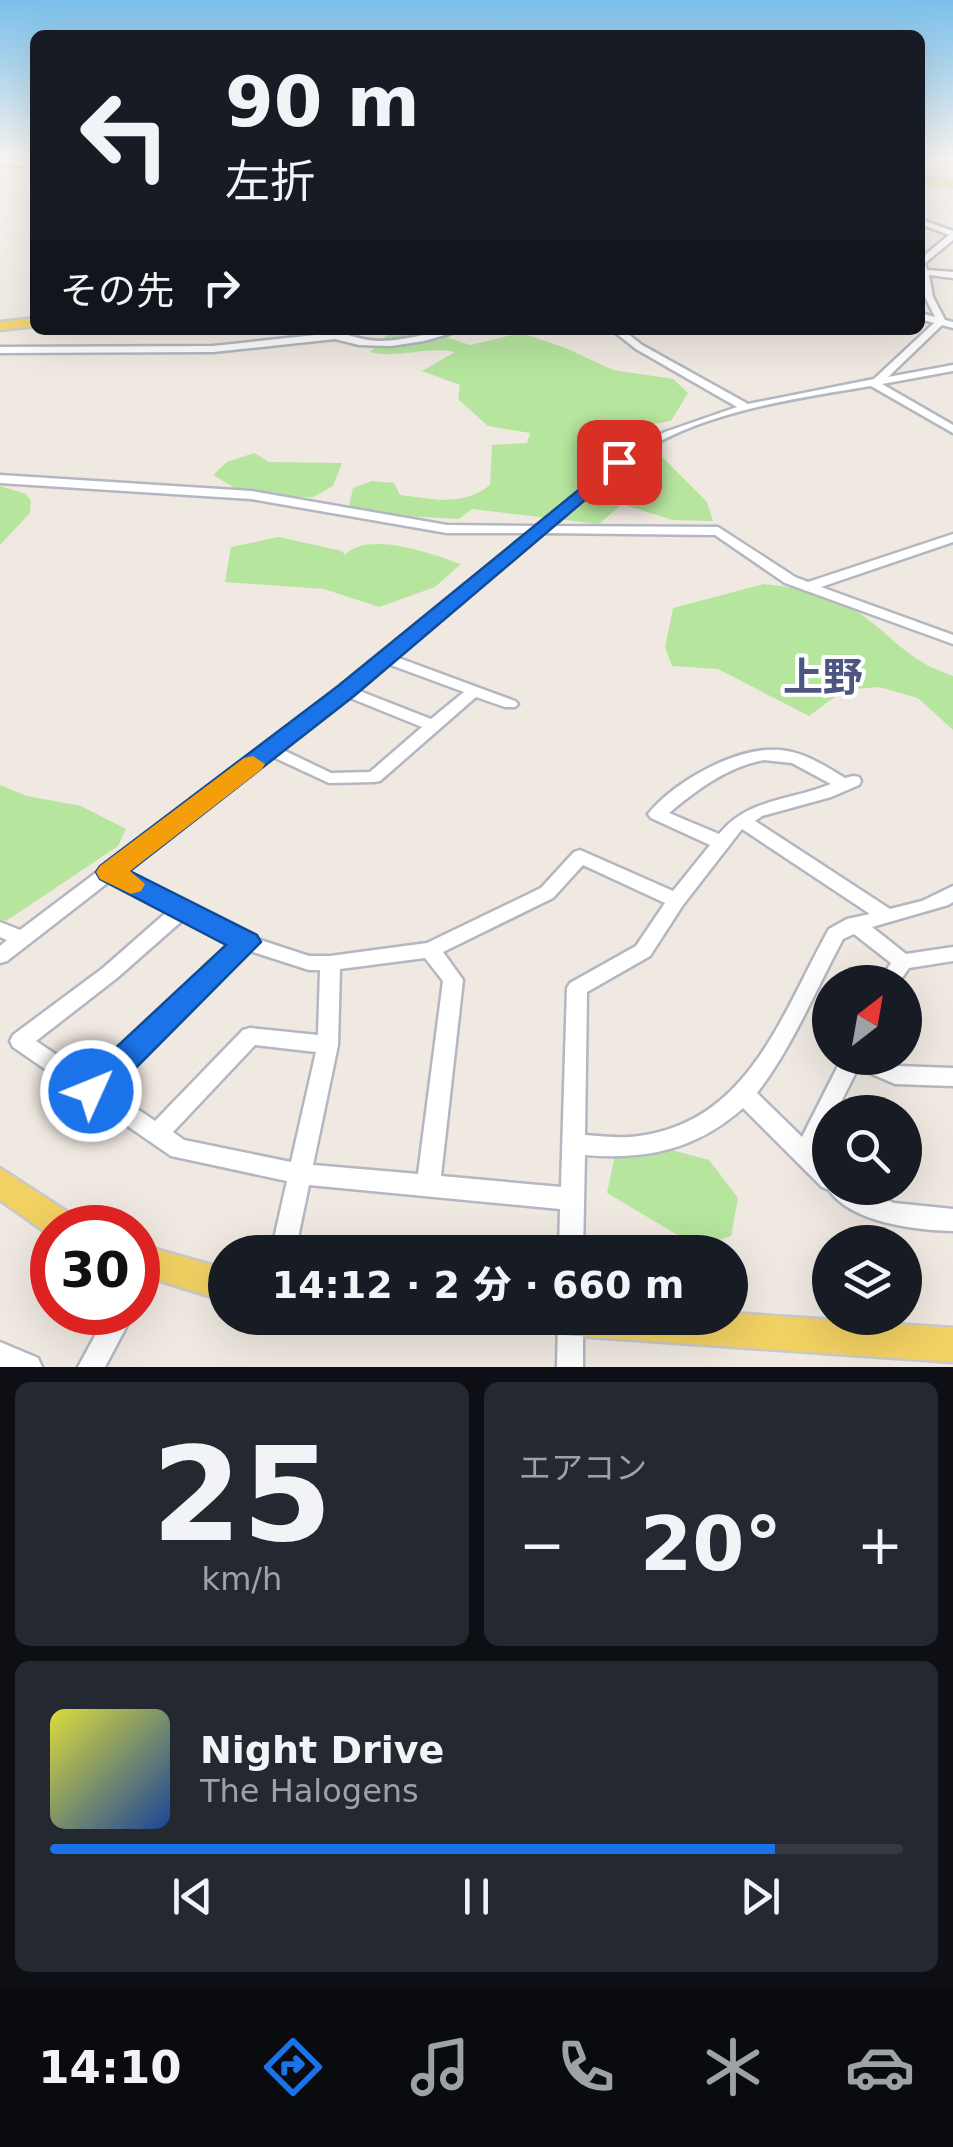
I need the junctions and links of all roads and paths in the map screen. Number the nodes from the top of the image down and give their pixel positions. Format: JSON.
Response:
{"nodes":[{"id":1,"x":925,"y":223,"type":"edge"},
{"id":2,"x":953,"y":235,"type":"edge"},
{"id":3,"x":938,"y":249,"type":"junction"},
{"id":4,"x":953,"y":250,"type":"edge"},
{"id":5,"x":925,"y":268,"type":"edge"},
{"id":6,"x":925,"y":272,"type":"edge"},
{"id":7,"x":953,"y":275,"type":"edge"},
{"id":8,"x":925,"y":280,"type":"edge"},
{"id":9,"x":925,"y":317,"type":"edge"},
{"id":10,"x":941,"y":320,"type":"junction"},
{"id":11,"x":30,"y":323,"type":"edge"},
{"id":12,"x":953,"y":325,"type":"edge"},
{"id":13,"x":0,"y":326,"type":"edge"},
{"id":14,"x":428,"y":335,"type":"edge"},
{"id":15,"x":624,"y":335,"type":"edge"},
{"id":16,"x":336,"y":336,"type":"joint"},
{"id":17,"x":0,"y":350,"type":"edge"},
{"id":18,"x":953,"y":368,"type":"edge"},
{"id":19,"x":875,"y":384,"type":"junction"},
{"id":20,"x":747,"y":408,"type":"junction"},
{"id":21,"x":953,"y":430,"type":"edge"},
{"id":22,"x":0,"y":479,"type":"edge"},
{"id":23,"x":540,"y":528,"type":"junction"},
{"id":24,"x":952,"y":540,"type":"edge"},
{"id":25,"x":809,"y":586,"type":"junction"},
{"id":26,"x":953,"y":640,"type":"edge"},
{"id":27,"x":386,"y":658,"type":"junction"},
{"id":28,"x":474,"y":690,"type":"junction"},
{"id":29,"x":346,"y":691,"type":"junction"},
{"id":30,"x":510,"y":704,"type":"dead end"},
{"id":31,"x":434,"y":726,"type":"junction"},
{"id":32,"x":270,"y":750,"type":"junction"},
{"id":33,"x":742,"y":822,"type":"junction"},
{"id":34,"x":722,"y":843,"type":"junction"},
{"id":35,"x":109,"y":872,"type":"junction"},
{"id":36,"x":953,"y":893,"type":"edge"},
{"id":37,"x":676,"y":900,"type":"junction"},
{"id":38,"x":182,"y":910,"type":"junction"},
{"id":39,"x":884,"y":914,"type":"junction"},
{"id":40,"x":854,"y":924,"type":"junction"},
{"id":41,"x":0,"y":929,"type":"edge"},
{"id":42,"x":22,"y":939,"type":"junction"},
{"id":43,"x":247,"y":942,"type":"junction"},
{"id":44,"x":430,"y":950,"type":"junction"},
{"id":45,"x":953,"y":954,"type":"edge"},
{"id":46,"x":0,"y":956,"type":"edge"},
{"id":47,"x":902,"y":962,"type":"junction"},
{"id":48,"x":330,"y":963,"type":"junction"},
{"id":49,"x":900,"y":965,"type":"edge"},
{"id":50,"x":328,"y":1046,"type":"junction"},
{"id":51,"x":846,"y":1075,"type":"edge"},
{"id":52,"x":894,"y":1075,"type":"edge"},
{"id":53,"x":953,"y":1077,"type":"edge"},
{"id":54,"x":91,"y":1091,"type":"junction"},
{"id":55,"x":744,"y":1094,"type":"junction"},
{"id":56,"x":158,"y":1133,"type":"junction"},
{"id":57,"x":572,"y":1144,"type":"junction"},
{"id":58,"x":804,"y":1155,"type":"junction"},
{"id":59,"x":812,"y":1163,"type":"edge"},
{"id":60,"x":302,"y":1174,"type":"junction"},
{"id":61,"x":0,"y":1182,"type":"edge"},
{"id":62,"x":428,"y":1187,"type":"junction"},
{"id":63,"x":572,"y":1199,"type":"junction"},
{"id":64,"x":33,"y":1205,"type":"edge"},
{"id":65,"x":865,"y":1205,"type":"edge"},
{"id":66,"x":953,"y":1220,"type":"edge"},
{"id":67,"x":287,"y":1235,"type":"edge"},
{"id":68,"x":571,"y":1235,"type":"edge"},
{"id":69,"x":160,"y":1278,"type":"edge"},
{"id":70,"x":208,"y":1283,"type":"edge"},
{"id":71,"x":748,"y":1331,"type":"edge"},
{"id":72,"x":109,"y":1335,"type":"edge"},
{"id":73,"x":569,"y":1335,"type":"edge"},
{"id":74,"x":953,"y":1345,"type":"edge"},
{"id":75,"x":0,"y":1354,"type":"edge"},
{"id":76,"x":29,"y":1367,"type":"edge"},
{"id":77,"x":91,"y":1367,"type":"edge"},
{"id":78,"x":570,"y":1367,"type":"edge"}],
"edges":[{"from":1,"to":2,"type":"street"},
{"from":2,"to":3,"type":"street"},
{"from":3,"to":4,"type":"street"},
{"from":3,"to":5,"type":"street"},
{"from":6,"to":7,"type":"street"},
{"from":8,"to":10,"type":"street"},
{"from":9,"to":10,"type":"street"},
{"from":10,"to":12,"type":"street"},
{"from":10,"to":19,"type":"street"},
{"from":11,"to":13,"type":"main road"},
{"from":14,"to":16,"type":"street"},
{"from":15,"to":20,"type":"street"},
{"from":16,"to":17,"type":"street"},
{"from":18,"to":19,"type":"street"},
{"from":19,"to":20,"type":"street"},
{"from":19,"to":21,"type":"street"},
{"from":20,"to":23,"type":"street"},
{"from":22,"to":23,"type":"street"},
{"from":23,"to":25,"type":"street"},
{"from":23,"to":27,"type":"street"},
{"from":24,"to":25,"type":"street"},
{"from":25,"to":26,"type":"street"},
{"from":27,"to":28,"type":"street"},
{"from":27,"to":29,"type":"street"},
{"from":28,"to":30,"type":"street"},
{"from":28,"to":31,"type":"street"},
{"from":29,"to":31,"type":"street"},
{"from":29,"to":32,"type":"street"},
{"from":31,"to":32,"type":"street"},
{"from":32,"to":35,"type":"street"},
{"from":33,"to":34,"type":"street"},
{"from":33,"to":34,"type":"street"},
{"from":33,"to":39,"type":"street"},
{"from":34,"to":37,"type":"street"},
{"from":35,"to":38,"type":"street"},
{"from":35,"to":42,"type":"street"},
{"from":36,"to":39,"type":"street"},
{"from":37,"to":44,"type":"street"},
{"from":37,"to":57,"type":"street"},
{"from":38,"to":43,"type":"street"},
{"from":38,"to":54,"type":"street"},
{"from":39,"to":40,"type":"street"},
{"from":40,"to":47,"type":"street"},
{"from":40,"to":55,"type":"street"},
{"from":41,"to":42,"type":"street"},
{"from":42,"to":46,"type":"street"},
{"from":43,"to":48,"type":"street"},
{"from":43,"to":54,"type":"street"},
{"from":44,"to":48,"type":"street"},
{"from":44,"to":62,"type":"street"},
{"from":45,"to":47,"type":"street"},
{"from":47,"to":49,"type":"street"},
{"from":48,"to":50,"type":"street"},
{"from":50,"to":56,"type":"street"},
{"from":50,"to":60,"type":"street"},
{"from":51,"to":58,"type":"street"},
{"from":52,"to":53,"type":"street"},
{"from":54,"to":56,"type":"street"},
{"from":55,"to":57,"type":"street"},
{"from":55,"to":58,"type":"street"},
{"from":56,"to":60,"type":"street"},
{"from":57,"to":63,"type":"street"},
{"from":58,"to":59,"type":"street"},
{"from":60,"to":62,"type":"street"},
{"from":60,"to":67,"type":"street"},
{"from":61,"to":64,"type":"main road"},
{"from":62,"to":63,"type":"street"},
{"from":63,"to":68,"type":"street"},
{"from":65,"to":66,"type":"street"},
{"from":69,"to":70,"type":"main road"},
{"from":71,"to":74,"type":"main road"},
{"from":72,"to":77,"type":"street"},
{"from":73,"to":78,"type":"street"},
{"from":75,"to":76,"type":"street"}]}
